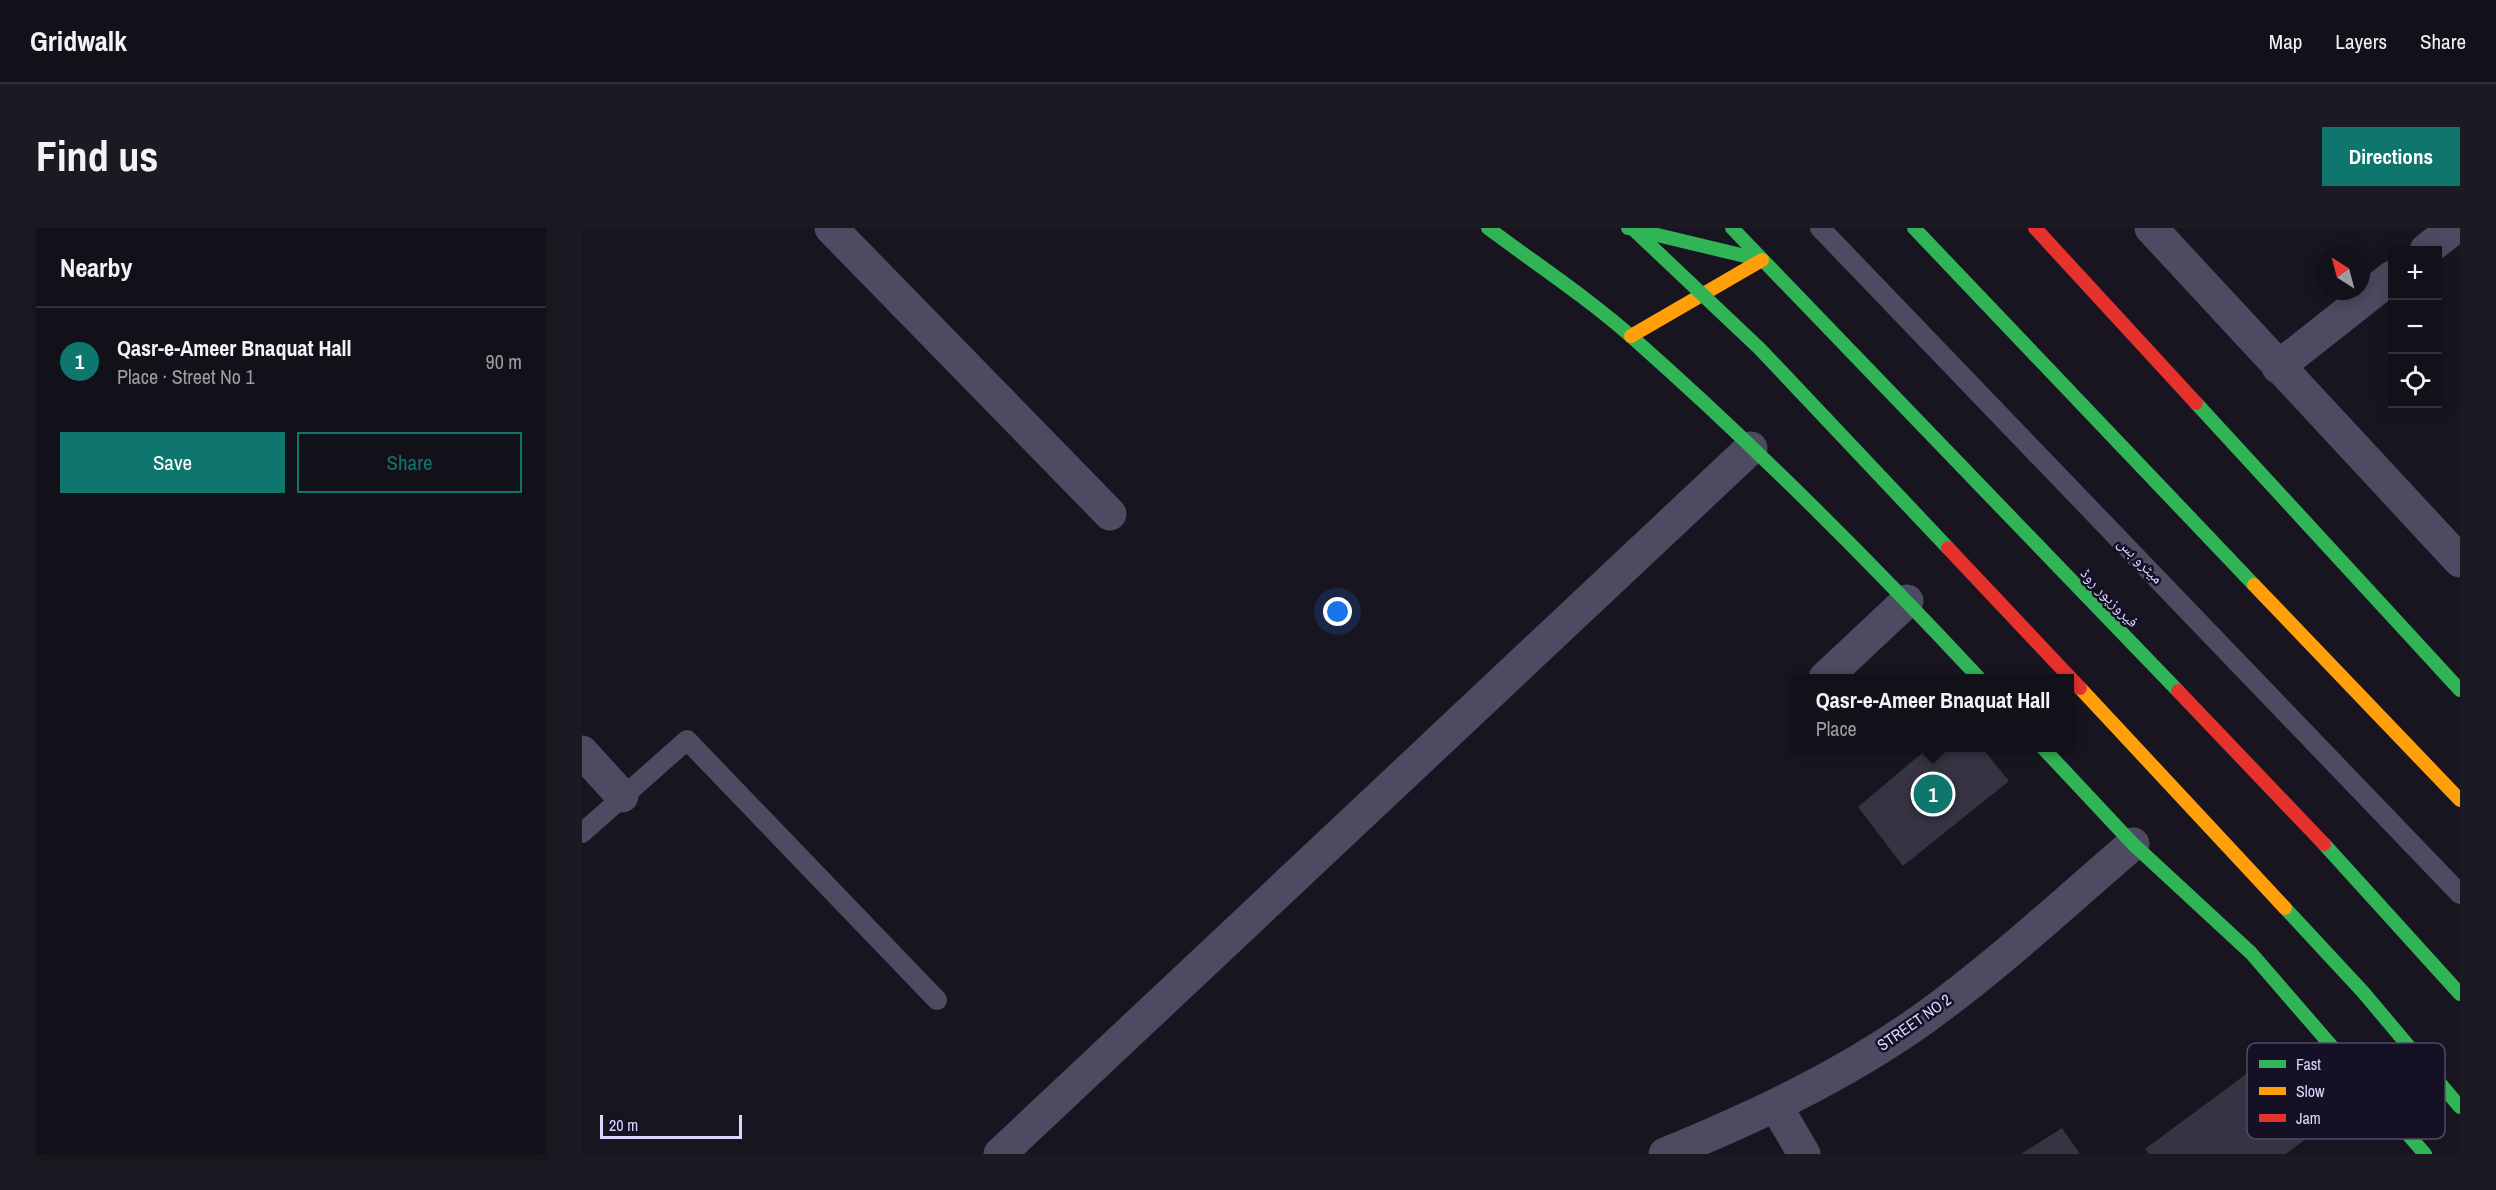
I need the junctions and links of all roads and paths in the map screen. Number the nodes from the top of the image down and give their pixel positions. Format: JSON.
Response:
{"nodes":[{"id":1,"x":831,"y":228,"type":"edge"},
{"id":2,"x":1488,"y":228,"type":"edge"},
{"id":3,"x":1630,"y":228,"type":"edge"},
{"id":4,"x":1732,"y":228,"type":"edge"},
{"id":5,"x":1820,"y":228,"type":"edge"},
{"id":6,"x":1914,"y":228,"type":"edge"},
{"id":7,"x":2035,"y":228,"type":"edge"},
{"id":8,"x":2454,"y":228,"type":"edge"},
{"id":9,"x":2169,"y":234,"type":"edge"},
{"id":10,"x":2431,"y":246,"type":"edge"},
{"id":11,"x":1762,"y":260,"type":"junction"},
{"id":12,"x":2388,"y":280,"type":"edge"},
{"id":13,"x":1631,"y":336,"type":"junction"},
{"id":14,"x":2278,"y":367,"type":"junction"},
{"id":15,"x":1751,"y":448,"type":"junction"},
{"id":16,"x":1110,"y":514,"type":"dead end"},
{"id":17,"x":2460,"y":561,"type":"edge"},
{"id":18,"x":1907,"y":601,"type":"junction"},
{"id":19,"x":1829,"y":674,"type":"edge"},
{"id":20,"x":1975,"y":674,"type":"edge"},
{"id":21,"x":2067,"y":674,"type":"edge"},
{"id":22,"x":2074,"y":681,"type":"edge"},
{"id":23,"x":2460,"y":690,"type":"edge"},
{"id":24,"x":582,"y":752,"type":"edge"},
{"id":25,"x":2048,"y":752,"type":"edge"},
{"id":26,"x":622,"y":796,"type":"junction"},
{"id":27,"x":2460,"y":800,"type":"edge"},
{"id":28,"x":582,"y":833,"type":"edge"},
{"id":29,"x":2133,"y":844,"type":"junction"},
{"id":30,"x":2460,"y":894,"type":"edge"},
{"id":31,"x":2460,"y":994,"type":"edge"},
{"id":32,"x":937,"y":1000,"type":"dead end"},
{"id":33,"x":2329,"y":1043,"type":"edge"},
{"id":34,"x":2405,"y":1043,"type":"edge"},
{"id":35,"x":2445,"y":1089,"type":"edge"},
{"id":36,"x":1776,"y":1106,"type":"junction"},
{"id":37,"x":2460,"y":1107,"type":"edge"},
{"id":38,"x":2412,"y":1139,"type":"edge"},
{"id":39,"x":1000,"y":1154,"type":"edge"},
{"id":40,"x":1665,"y":1154,"type":"edge"},
{"id":41,"x":1804,"y":1154,"type":"edge"},
{"id":42,"x":2425,"y":1154,"type":"edge"}],
"edges":[{"from":1,"to":16,"type":"street"},
{"from":2,"to":13,"type":"main road"},
{"from":3,"to":11,"type":"main road"},
{"from":3,"to":21,"type":"main road","bridge":true},
{"from":4,"to":11,"type":"main road","name":"فیروزپور روڈ"},
{"from":5,"to":30,"type":"lane","name":"میٹرو بس"},
{"from":6,"to":27,"type":"main road"},
{"from":7,"to":23,"type":"main road"},
{"from":8,"to":10,"type":"street"},
{"from":9,"to":14,"type":"street"},
{"from":11,"to":13,"type":"main road"},
{"from":11,"to":31,"type":"main road","name":"فیروزپور روڈ"},
{"from":12,"to":14,"type":"street"},
{"from":13,"to":15,"type":"main road"},
{"from":14,"to":17,"type":"street"},
{"from":15,"to":18,"type":"main road"},
{"from":15,"to":39,"type":"street"},
{"from":18,"to":19,"type":"street"},
{"from":18,"to":20,"type":"main road"},
{"from":22,"to":34,"type":"main road","bridge":true},
{"from":24,"to":26,"type":"street"},
{"from":25,"to":29,"type":"main road"},
{"from":26,"to":28,"type":"lane"},
{"from":26,"to":32,"type":"lane"},
{"from":29,"to":33,"type":"main road"},
{"from":29,"to":36,"type":"street","name":"STREET NO 2"},
{"from":35,"to":37,"type":"main road","bridge":true},
{"from":36,"to":40,"type":"street","name":"STREET NO 2"},
{"from":36,"to":41,"type":"street"},
{"from":38,"to":42,"type":"main road"}]}
